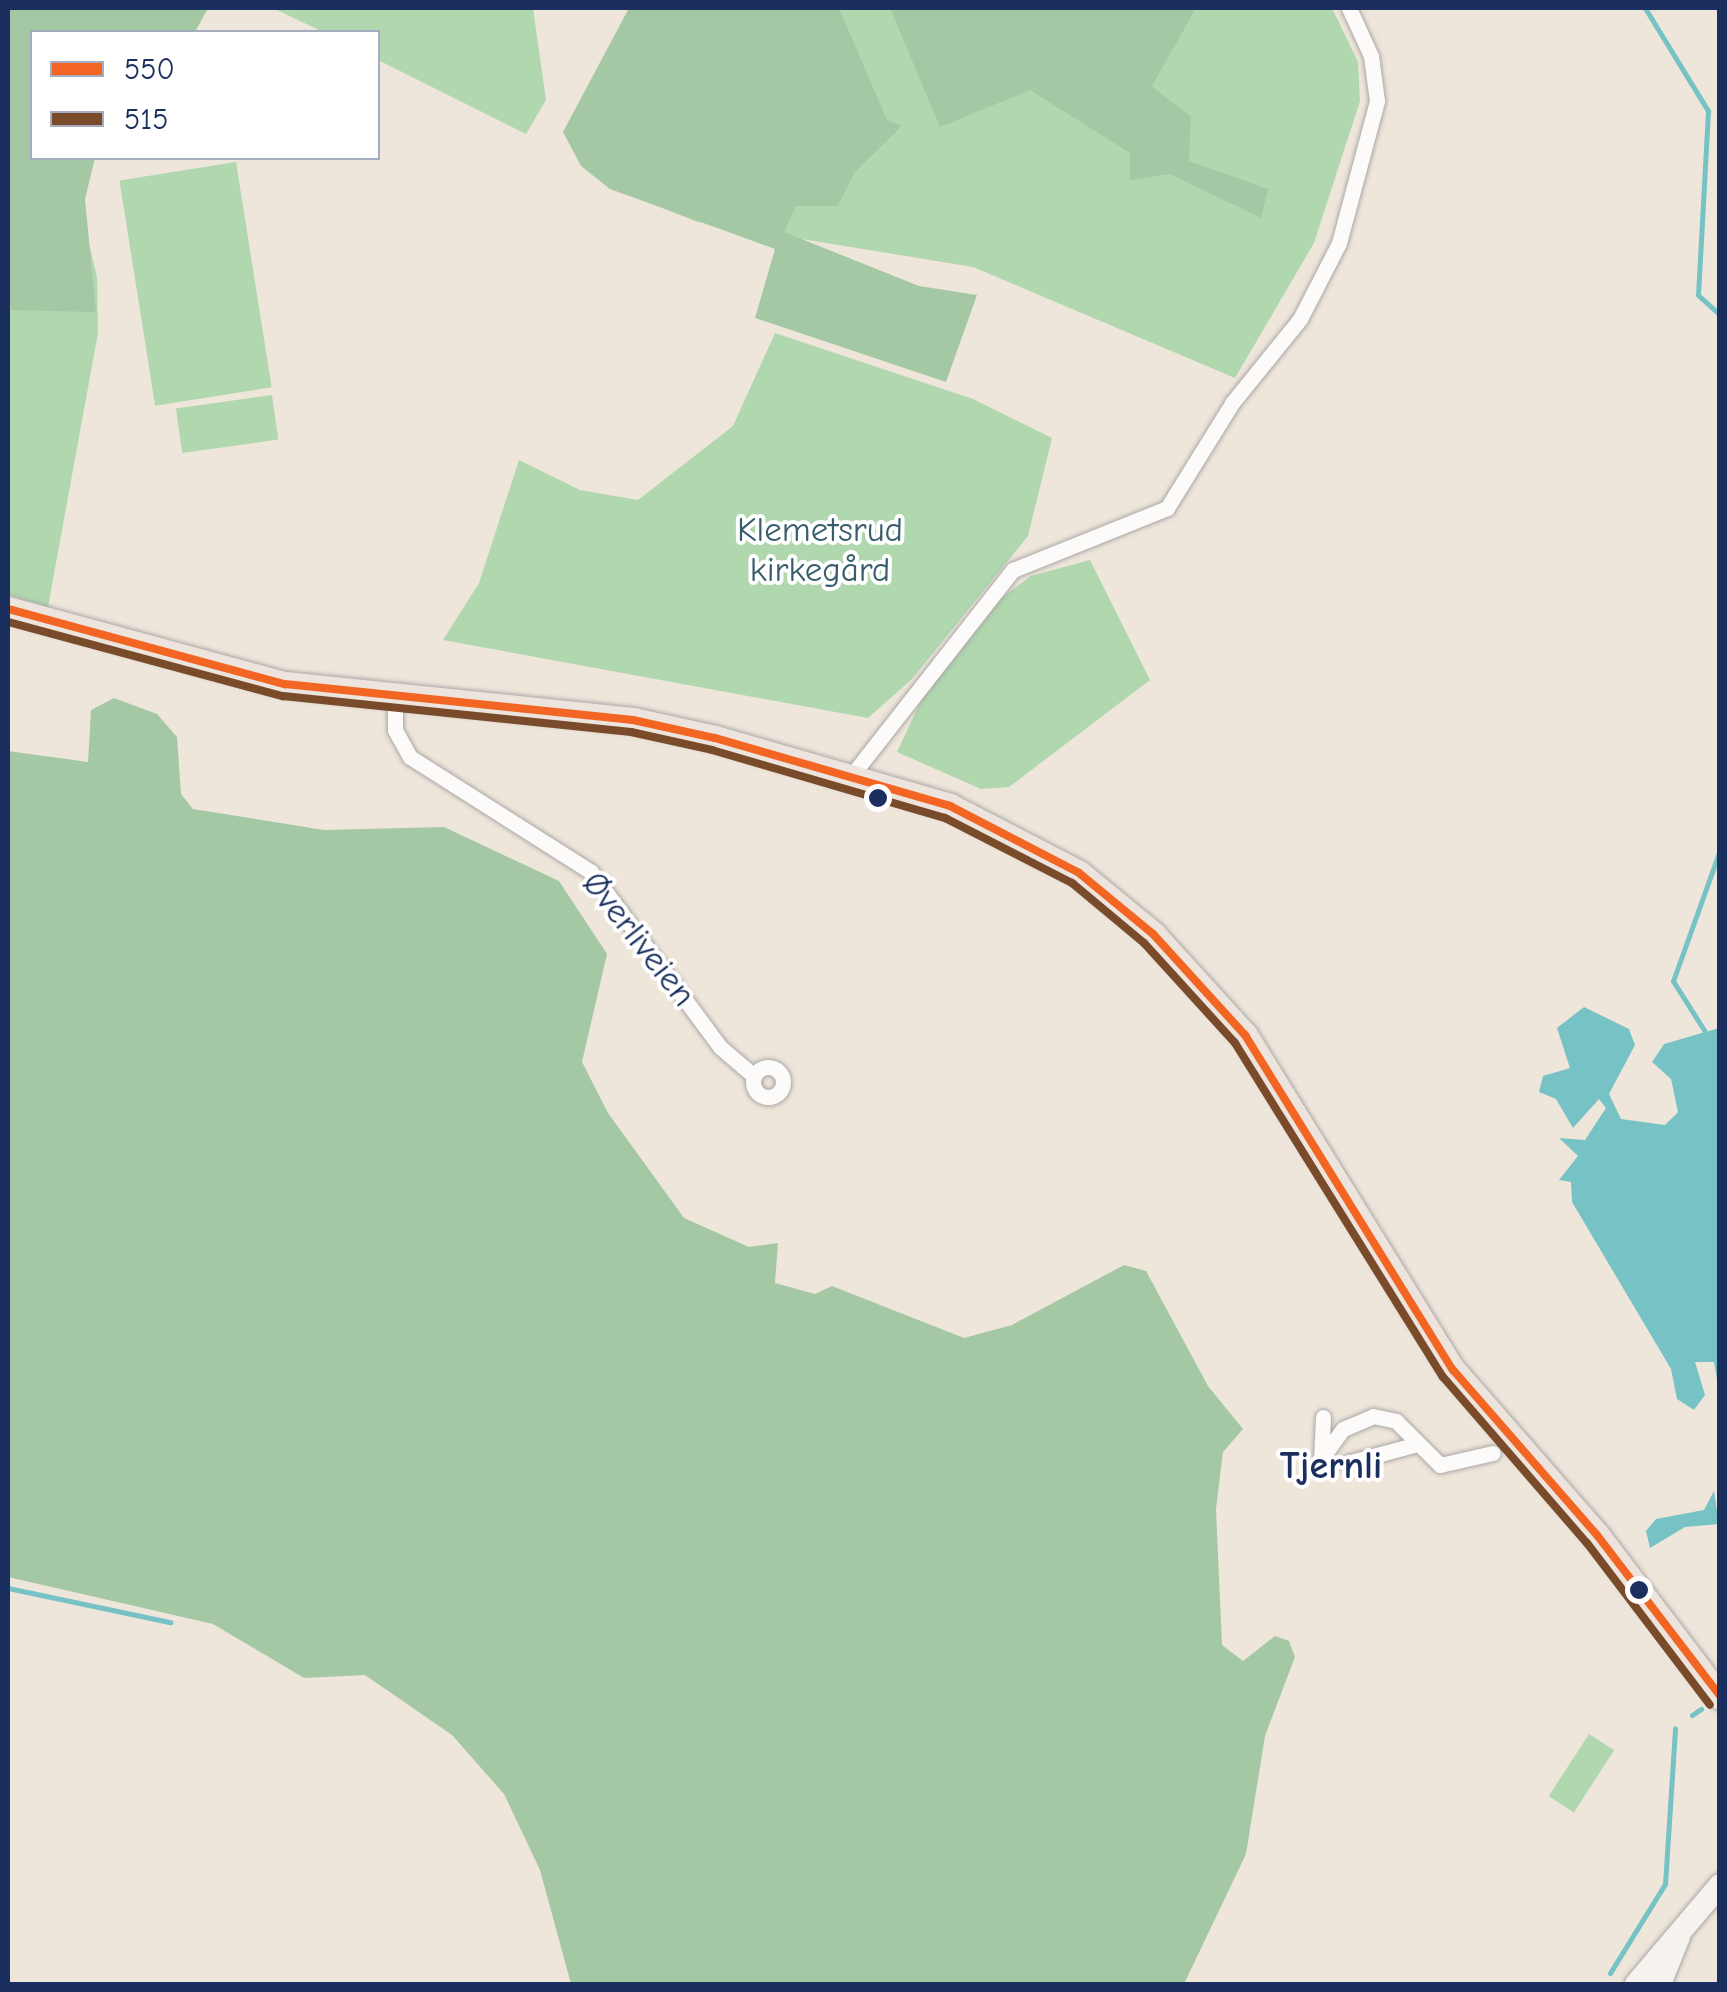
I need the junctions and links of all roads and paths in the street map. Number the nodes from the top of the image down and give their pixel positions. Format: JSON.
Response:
{"nodes":[{"id":1,"x":1349,"y":8,"type":"edge"},
{"id":2,"x":8,"y":609,"type":"edge"},
{"id":3,"x":395,"y":698,"type":"junction"},
{"id":4,"x":852,"y":775,"type":"junction"},
{"id":5,"x":754,"y":1076,"type":"dead end"},
{"id":6,"x":1323,"y":1417,"type":"dead end"},
{"id":7,"x":1418,"y":1444,"type":"junction"},
{"id":8,"x":1493,"y":1453,"type":"dead end"},
{"id":9,"x":1348,"y":1464,"type":"dead end"},
{"id":10,"x":1720,"y":1697,"type":"edge"},
{"id":11,"x":1720,"y":1885,"type":"edge"},
{"id":12,"x":1679,"y":1936,"type":"junction"},
{"id":13,"x":1636,"y":1984,"type":"edge"},
{"id":14,"x":1660,"y":1984,"type":"edge"}],
"edges":[{"from":1,"to":4,"type":"street"},
{"from":2,"to":3,"type":"main road"},
{"from":3,"to":4,"type":"main road"},
{"from":3,"to":5,"type":"street","name":"Øverliveien"},
{"from":4,"to":10,"type":"main road"},
{"from":6,"to":7,"type":"street"},
{"from":7,"to":8,"type":"street"},
{"from":7,"to":9,"type":"street"},
{"from":11,"to":12,"type":"main road"},
{"from":12,"to":13,"type":"main road"},
{"from":12,"to":14,"type":"main road"}]}
